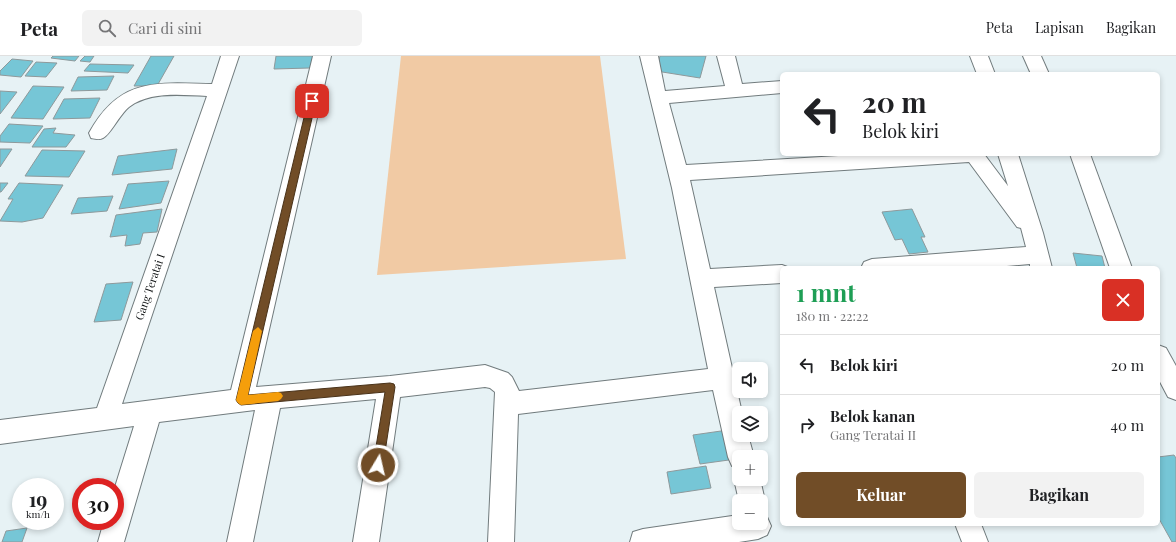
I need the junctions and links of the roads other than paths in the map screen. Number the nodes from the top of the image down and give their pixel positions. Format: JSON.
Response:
{"nodes":[{"id":1,"x":230,"y":56,"type":"edge"},
{"id":2,"x":322,"y":56,"type":"edge"},
{"id":3,"x":648,"y":56,"type":"edge"},
{"id":4,"x":726,"y":56,"type":"edge"},
{"id":5,"x":979,"y":56,"type":"edge"},
{"id":6,"x":1032,"y":56,"type":"edge"},
{"id":7,"x":985,"y":72,"type":"edge"},
{"id":8,"x":1039,"y":72,"type":"edge"},
{"id":9,"x":780,"y":87,"type":"edge"},
{"id":10,"x":218,"y":90,"type":"junction"},
{"id":11,"x":736,"y":91,"type":"junction"},
{"id":12,"x":659,"y":98,"type":"junction"},
{"id":13,"x":98,"y":133,"type":"dead end"},
{"id":14,"x":957,"y":156,"type":"edge"},
{"id":15,"x":974,"y":156,"type":"edge"},
{"id":16,"x":1009,"y":156,"type":"edge"},
{"id":17,"x":1081,"y":156,"type":"edge"},
{"id":18,"x":678,"y":173,"type":"junction"},
{"id":19,"x":1033,"y":233,"type":"junction"},
{"id":20,"x":1040,"y":262,"type":"edge"},
{"id":21,"x":931,"y":266,"type":"edge"},
{"id":22,"x":1120,"y":266,"type":"edge"},
{"id":23,"x":780,"y":274,"type":"edge"},
{"id":24,"x":702,"y":279,"type":"junction"},
{"id":25,"x":1160,"y":359,"type":"edge"},
{"id":26,"x":721,"y":378,"type":"junction"},
{"id":27,"x":390,"y":387,"type":"junction"},
{"id":28,"x":1176,"y":389,"type":"edge"},
{"id":29,"x":270,"y":397,"type":"junction"},
{"id":30,"x":241,"y":400,"type":"junction"},
{"id":31,"x":507,"y":404,"type":"junction"},
{"id":32,"x":150,"y":413,"type":"junction"},
{"id":33,"x":105,"y":418,"type":"junction"},
{"id":34,"x":0,"y":432,"type":"edge"},
{"id":35,"x":739,"y":450,"type":"edge"},
{"id":36,"x":969,"y":526,"type":"edge"},
{"id":37,"x":732,"y":527,"type":"edge"},
{"id":38,"x":111,"y":542,"type":"edge"},
{"id":39,"x":240,"y":542,"type":"edge"},
{"id":40,"x":366,"y":542,"type":"edge"},
{"id":41,"x":501,"y":542,"type":"edge"},
{"id":42,"x":643,"y":542,"type":"edge"},
{"id":43,"x":975,"y":542,"type":"edge"}],
"edges":[{"from":1,"to":10,"type":"street","name":"Gang Teratai I"},
{"from":2,"to":30,"type":"street"},
{"from":3,"to":12,"type":"street"},
{"from":4,"to":11,"type":"street"},
{"from":5,"to":7,"type":"street"},
{"from":6,"to":8,"type":"street"},
{"from":9,"to":11,"type":"street"},
{"from":10,"to":13,"type":"street"},
{"from":10,"to":33,"type":"street","name":"Gang Teratai I"},
{"from":11,"to":12,"type":"street"},
{"from":12,"to":18,"type":"street"},
{"from":14,"to":18,"type":"street"},
{"from":15,"to":19,"type":"street"},
{"from":16,"to":19,"type":"street"},
{"from":17,"to":22,"type":"street"},
{"from":18,"to":24,"type":"street"},
{"from":19,"to":20,"type":"street"},
{"from":20,"to":21,"type":"street"},
{"from":23,"to":24,"type":"street"},
{"from":24,"to":26,"type":"street"},
{"from":25,"to":28,"type":"street"},
{"from":26,"to":31,"type":"street"},
{"from":26,"to":35,"type":"street"},
{"from":27,"to":29,"type":"street"},
{"from":27,"to":31,"type":"street"},
{"from":27,"to":40,"type":"street"},
{"from":29,"to":30,"type":"street"},
{"from":29,"to":39,"type":"street"},
{"from":30,"to":32,"type":"street"},
{"from":31,"to":41,"type":"street"},
{"from":32,"to":33,"type":"street"},
{"from":32,"to":38,"type":"street"},
{"from":33,"to":34,"type":"street"},
{"from":36,"to":43,"type":"street"},
{"from":37,"to":42,"type":"street"}]}
